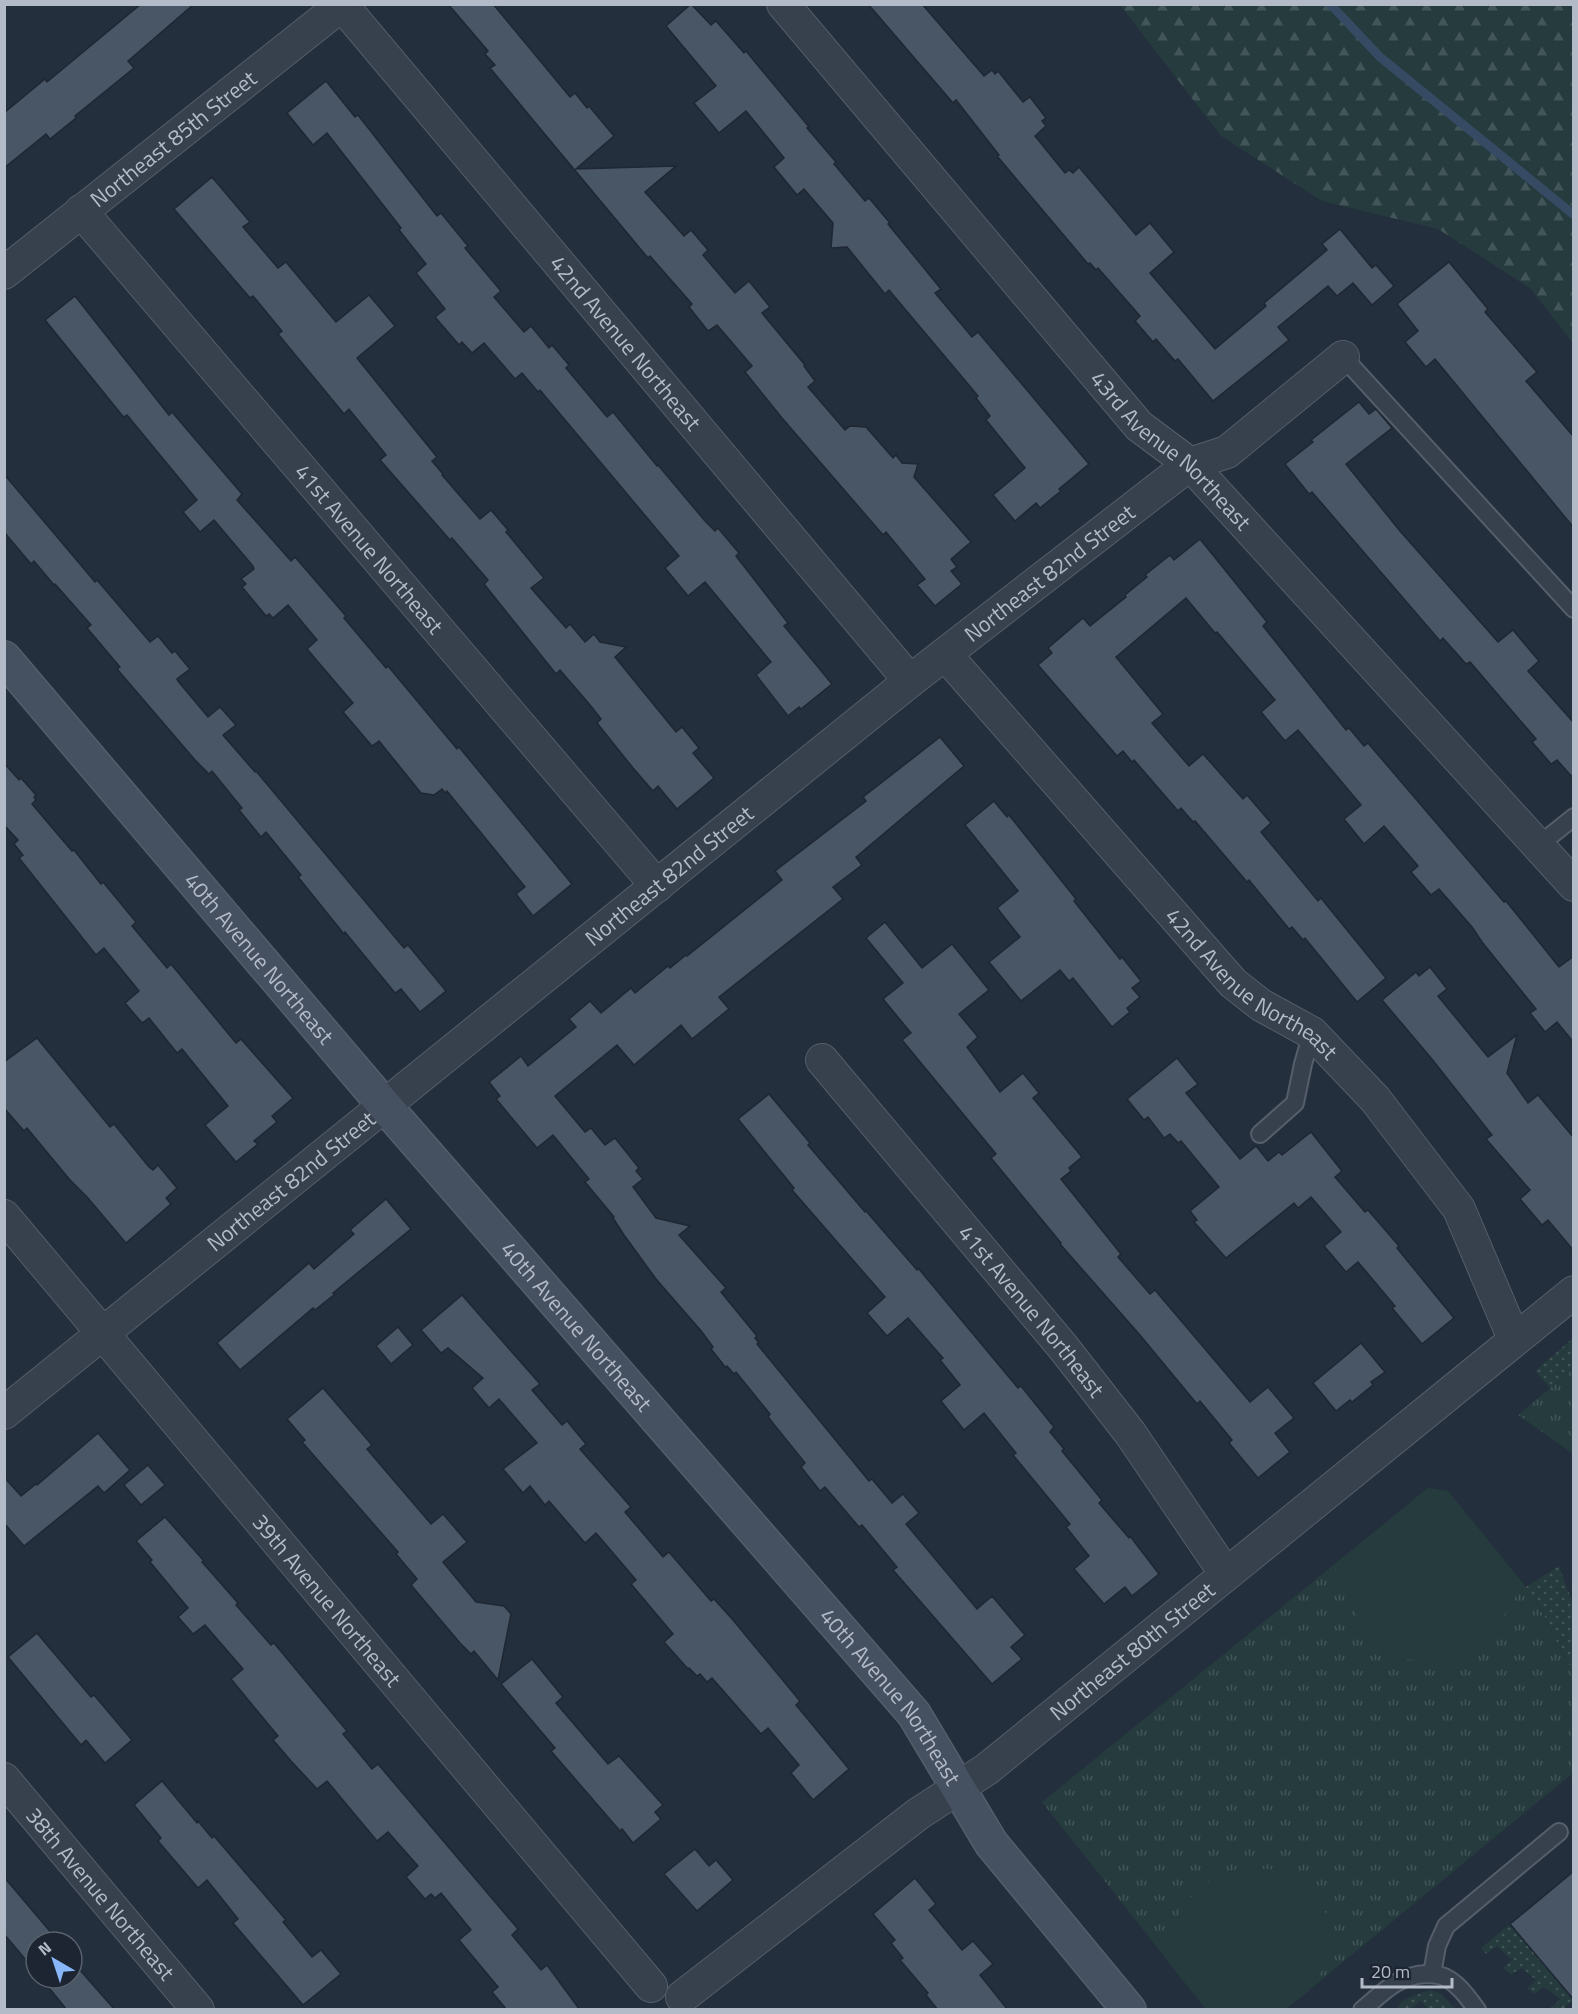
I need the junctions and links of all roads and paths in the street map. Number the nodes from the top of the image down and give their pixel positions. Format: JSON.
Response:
{"nodes":[{"id":1,"x":783,"y":4,"type":"edge"},
{"id":2,"x":342,"y":5,"type":"edge"},
{"id":3,"x":81,"y":211,"type":"junction"},
{"id":4,"x":4,"y":273,"type":"edge"},
{"id":5,"x":1343,"y":357,"type":"joint"},
{"id":6,"x":1190,"y":464,"type":"junction"},
{"id":7,"x":1574,"y":609,"type":"edge"},
{"id":8,"x":945,"y":654,"type":"junction"},
{"id":9,"x":4,"y":658,"type":"edge"},
{"id":10,"x":910,"y":681,"type":"junction"},
{"id":11,"x":1574,"y":817,"type":"edge"},
{"id":12,"x":1539,"y":845,"type":"junction"},
{"id":13,"x":1574,"y":885,"type":"edge"},
{"id":14,"x":657,"y":886,"type":"junction"},
{"id":15,"x":1312,"y":1033,"type":"junction"},
{"id":16,"x":822,"y":1060,"type":"dead end"},
{"id":17,"x":384,"y":1105,"type":"junction"},
{"id":18,"x":1260,"y":1134,"type":"dead end"},
{"id":19,"x":4,"y":1216,"type":"edge"},
{"id":20,"x":1574,"y":1292,"type":"edge"},
{"id":21,"x":103,"y":1334,"type":"junction"},
{"id":22,"x":1514,"y":1340,"type":"junction"},
{"id":23,"x":4,"y":1413,"type":"edge"},
{"id":24,"x":1226,"y":1573,"type":"junction"},
{"id":25,"x":4,"y":1779,"type":"edge"},
{"id":26,"x":959,"y":1788,"type":"junction"},
{"id":27,"x":1559,"y":1832,"type":"dead end"},
{"id":28,"x":1432,"y":1974,"type":"junction"},
{"id":29,"x":644,"y":1998,"type":"edge"},
{"id":30,"x":683,"y":2003,"type":"edge"},
{"id":31,"x":198,"y":2010,"type":"edge"},
{"id":32,"x":1129,"y":2010,"type":"edge"},
{"id":33,"x":1362,"y":2010,"type":"edge"},
{"id":34,"x":1477,"y":2010,"type":"edge"}],
"edges":[{"from":1,"to":6,"type":"street","name":"43rd Avenue Northeast"},
{"from":2,"to":3,"type":"street","name":"Northeast 85th Street"},
{"from":2,"to":10,"type":"street","name":"42nd Avenue Northeast"},
{"from":3,"to":4,"type":"street","name":"Northeast 85th Street"},
{"from":3,"to":14,"type":"street","name":"41st Avenue Northeast"},
{"from":5,"to":6,"type":"street","name":"Northeast 82nd Street"},
{"from":5,"to":7,"type":"lane"},
{"from":6,"to":8,"type":"street","name":"Northeast 82nd Street"},
{"from":6,"to":12,"type":"street","name":"43rd Avenue Northeast"},
{"from":8,"to":10,"type":"street","name":"Northeast 82nd Street"},
{"from":8,"to":15,"type":"street","name":"42nd Avenue Northeast"},
{"from":9,"to":17,"type":"street","name":"40th Avenue Northeast"},
{"from":10,"to":14,"type":"street","name":"Northeast 82nd Street"},
{"from":11,"to":12,"type":"lane"},
{"from":12,"to":13,"type":"street","name":"43rd Avenue Northeast"},
{"from":14,"to":17,"type":"street","name":"Northeast 82nd Street"},
{"from":15,"to":18,"type":"lane"},
{"from":15,"to":22,"type":"street","name":"42nd Avenue Northeast"},
{"from":16,"to":24,"type":"street","name":"41st Avenue Northeast"},
{"from":17,"to":21,"type":"street","name":"Northeast 82nd Street"},
{"from":17,"to":26,"type":"street","name":"40th Avenue Northeast"},
{"from":19,"to":21,"type":"street","name":"39th Avenue Northeast"},
{"from":20,"to":22,"type":"street","name":"Northeast 80th Street"},
{"from":21,"to":23,"type":"street","name":"Northeast 82nd Street"},
{"from":21,"to":29,"type":"street","name":"39th Avenue Northeast"},
{"from":22,"to":24,"type":"street","name":"Northeast 80th Street"},
{"from":24,"to":26,"type":"street","name":"Northeast 80th Street"},
{"from":25,"to":31,"type":"street","name":"38th Avenue Northeast"},
{"from":26,"to":30,"type":"street","name":"Northeast 80th Street"},
{"from":26,"to":32,"type":"street","name":"40th Avenue Northeast"},
{"from":27,"to":28,"type":"lane"},
{"from":28,"to":33,"type":"lane"},
{"from":28,"to":34,"type":"lane"},
{"from":29,"to":30,"type":"street"}]}
